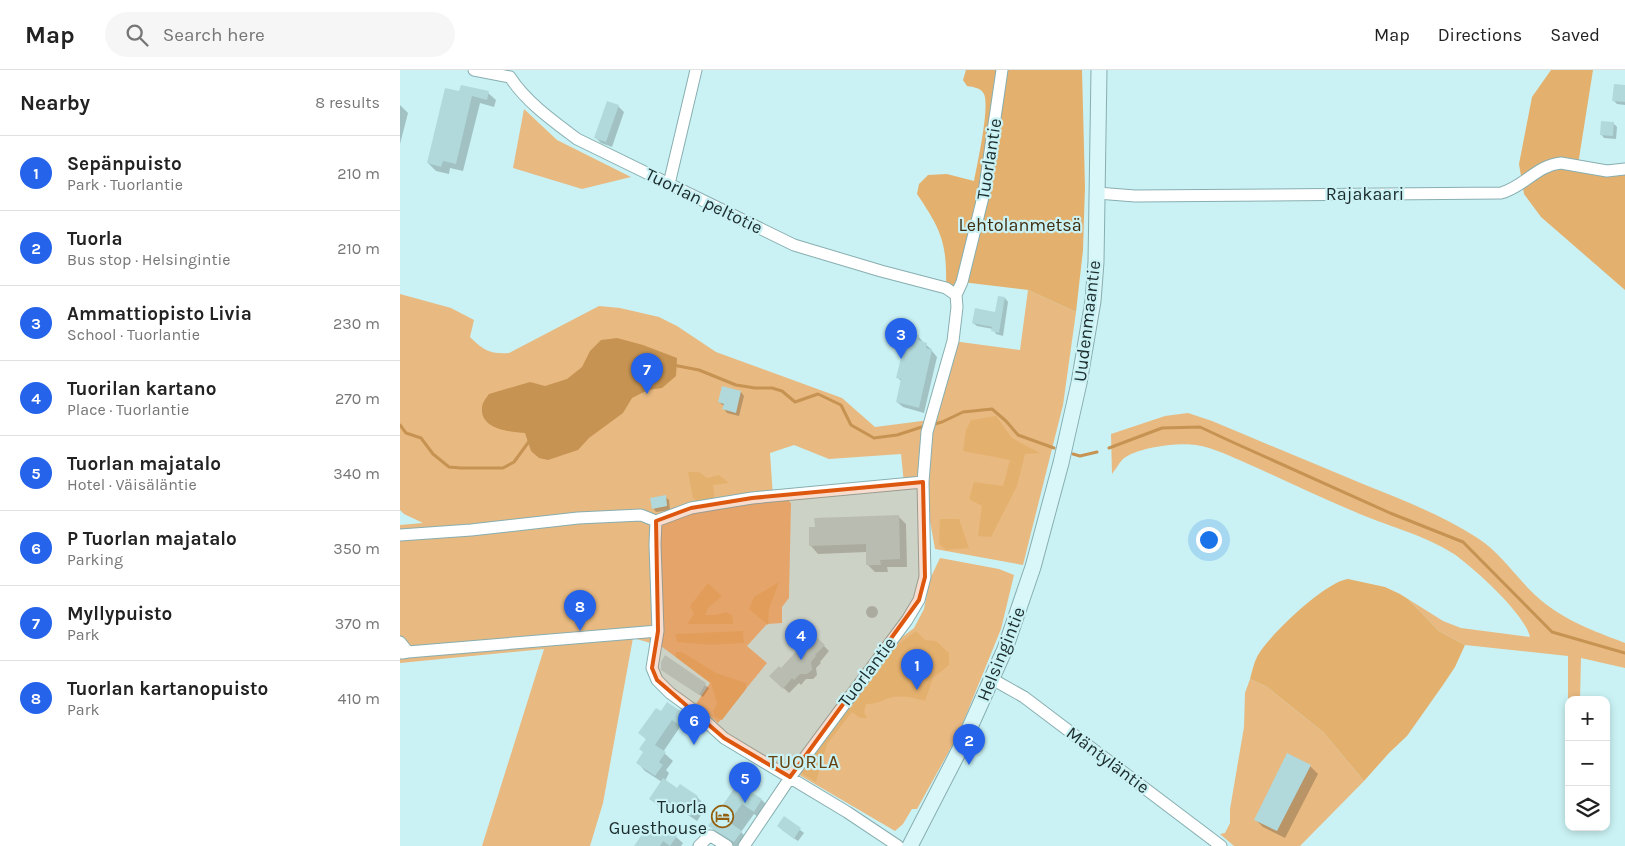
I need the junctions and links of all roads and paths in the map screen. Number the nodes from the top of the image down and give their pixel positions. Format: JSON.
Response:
{"nodes":[{"id":1,"x":474,"y":70,"type":"edge"},
{"id":2,"x":696,"y":70,"type":"edge"},
{"id":3,"x":1002,"y":70,"type":"edge"},
{"id":4,"x":1098,"y":70,"type":"edge"},
{"id":5,"x":509,"y":73,"type":"edge"},
{"id":6,"x":1625,"y":169,"type":"edge"},
{"id":7,"x":669,"y":184,"type":"junction"},
{"id":8,"x":1096,"y":193,"type":"junction"},
{"id":9,"x":956,"y":295,"type":"junction"},
{"id":10,"x":923,"y":482,"type":"junction"},
{"id":11,"x":656,"y":521,"type":"junction"},
{"id":12,"x":400,"y":535,"type":"edge"},
{"id":13,"x":1033,"y":567,"type":"joint"},
{"id":14,"x":658,"y":631,"type":"junction"},
{"id":15,"x":400,"y":642,"type":"edge"},
{"id":16,"x":404,"y":652,"type":"edge"},
{"id":17,"x":992,"y":679,"type":"junction"},
{"id":18,"x":790,"y":777,"type":"junction"},
{"id":19,"x":699,"y":846,"type":"edge"},
{"id":20,"x":727,"y":846,"type":"edge"},
{"id":21,"x":744,"y":846,"type":"edge"},
{"id":22,"x":898,"y":846,"type":"edge"},
{"id":23,"x":910,"y":846,"type":"edge"},
{"id":24,"x":1221,"y":846,"type":"edge"}],
"edges":[{"from":1,"to":5,"type":"street","name":"Tuorlan peltotie"},
{"from":2,"to":7,"type":"street"},
{"from":3,"to":9,"type":"street","name":"Tuorlantie"},
{"from":4,"to":8,"type":"main road","name":"Uudenmaantie"},
{"from":5,"to":7,"type":"street","name":"Tuorlan peltotie"},
{"from":6,"to":8,"type":"street","name":"Rajakaari"},
{"from":7,"to":9,"type":"street","name":"Tuorlan peltotie"},
{"from":8,"to":13,"type":"main road","name":"Uudenmaantie"},
{"from":9,"to":10,"type":"street","name":"Tuorlantie"},
{"from":10,"to":11,"type":"street"},
{"from":10,"to":18,"type":"street","name":"Tuorlantie"},
{"from":11,"to":12,"type":"street"},
{"from":11,"to":14,"type":"street"},
{"from":13,"to":17,"type":"main road","name":"Helsingintie"},
{"from":14,"to":16,"type":"street"},
{"from":14,"to":18,"type":"street"},
{"from":15,"to":16,"type":"street"},
{"from":17,"to":23,"type":"main road","name":"Helsingintie"},
{"from":17,"to":24,"type":"street","name":"Mäntyläntie"},
{"from":18,"to":21,"type":"street","name":"Tuorlantie"},
{"from":18,"to":22,"type":"street"},
{"from":19,"to":20,"type":"street"}]}
